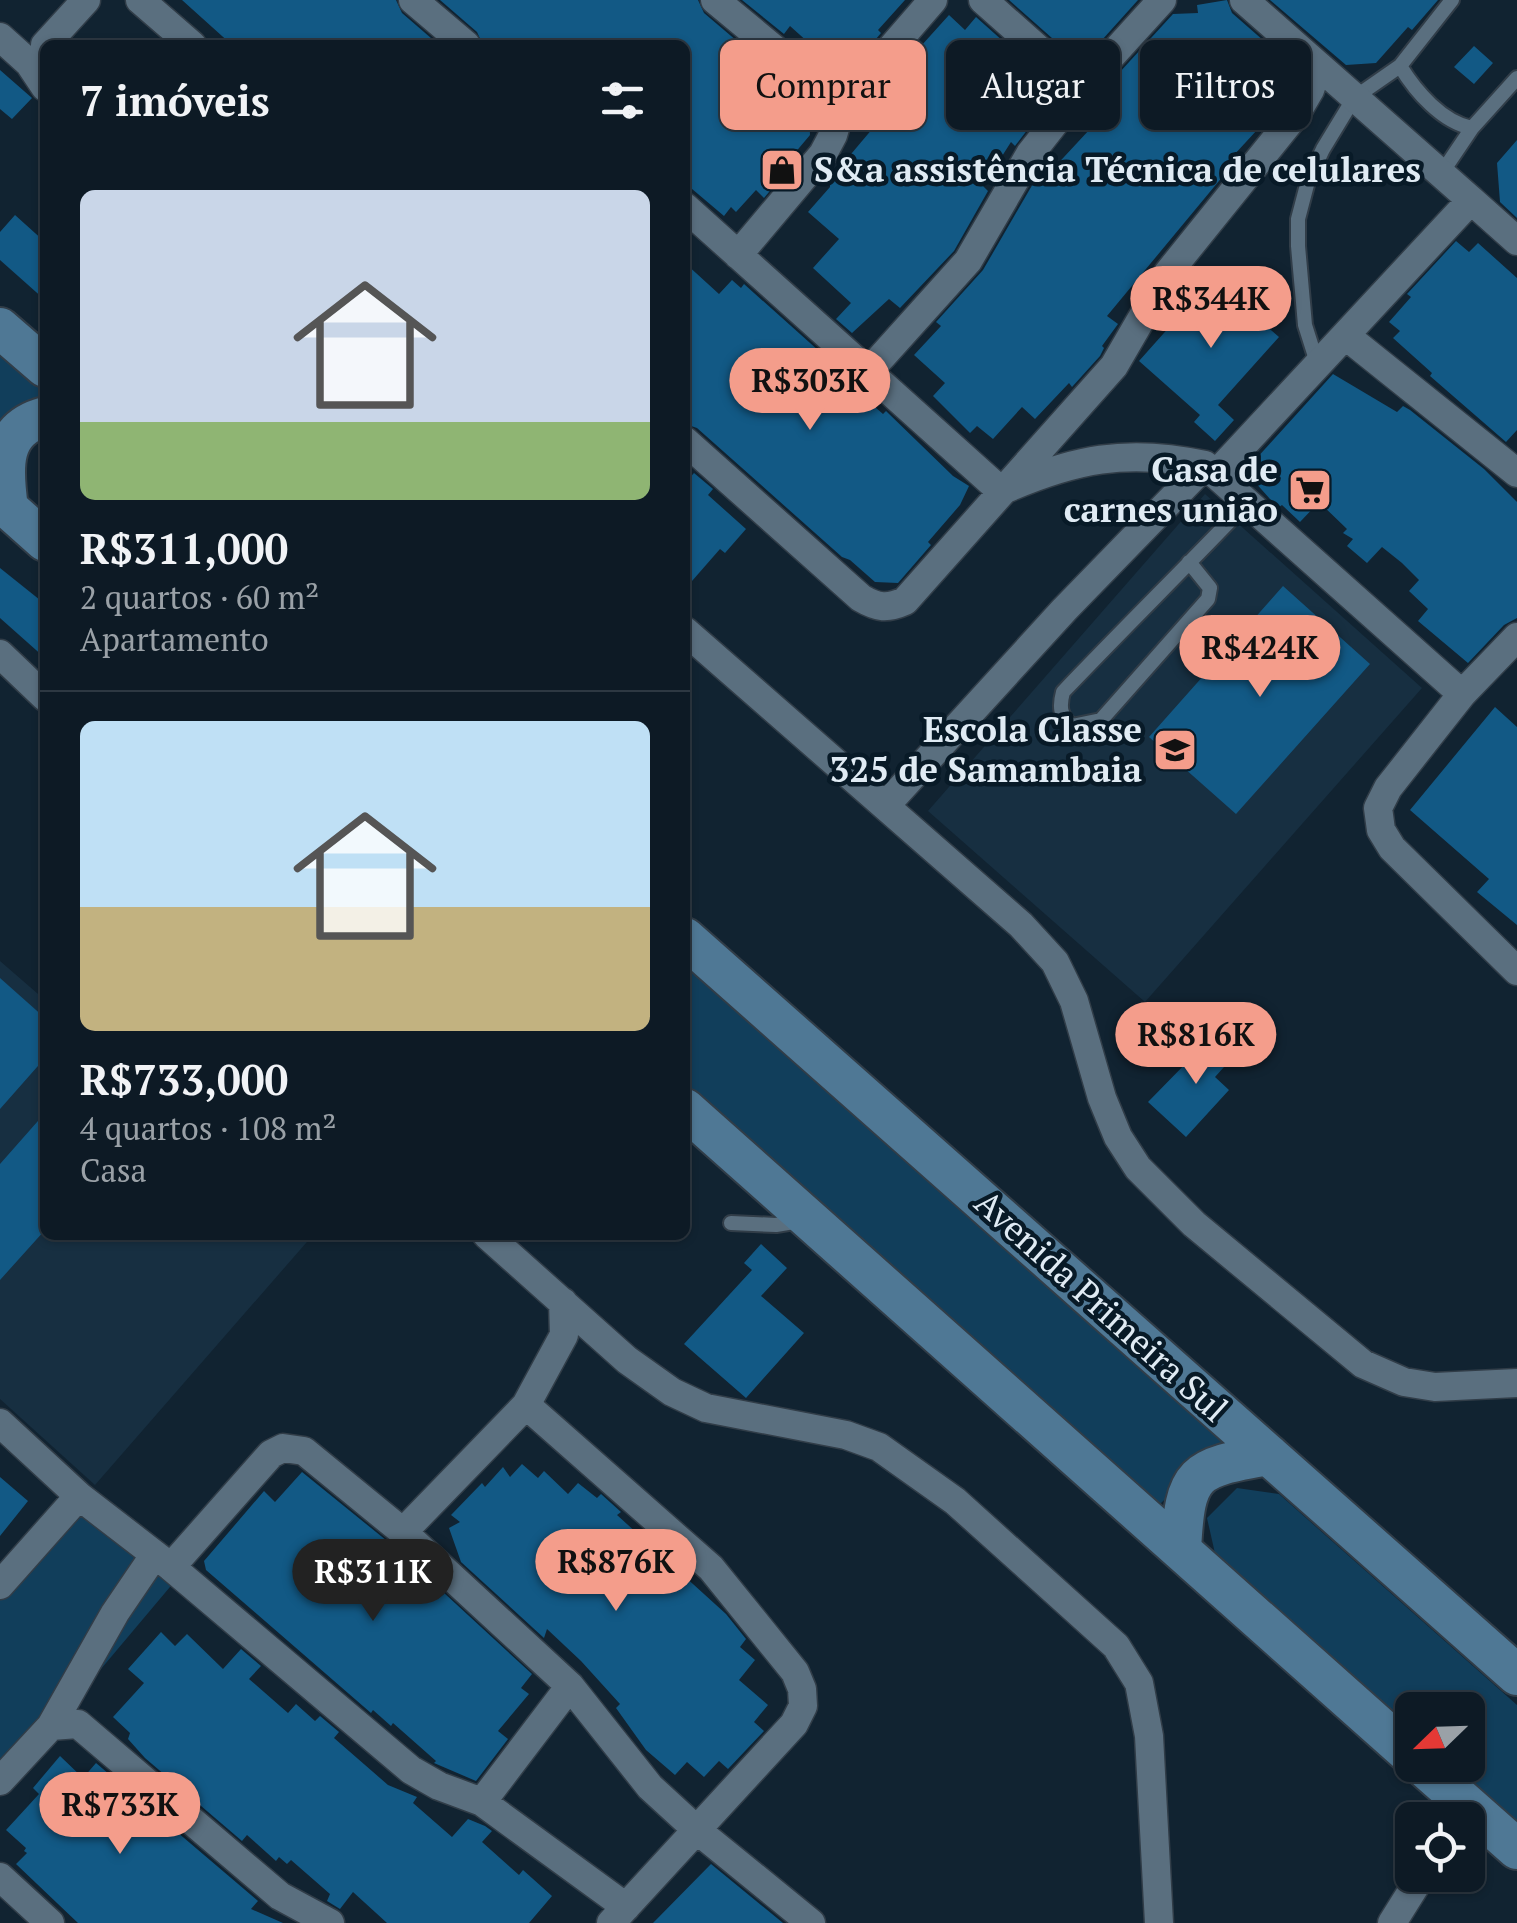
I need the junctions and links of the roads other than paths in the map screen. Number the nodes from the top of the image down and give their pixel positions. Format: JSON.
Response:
{"nodes":[{"id":1,"x":86,"y":0,"type":"edge"},
{"id":2,"x":140,"y":0,"type":"edge"},
{"id":3,"x":413,"y":0,"type":"edge"},
{"id":4,"x":715,"y":0,"type":"edge"},
{"id":5,"x":933,"y":0,"type":"edge"},
{"id":6,"x":983,"y":0,"type":"edge"},
{"id":7,"x":1162,"y":0,"type":"edge"},
{"id":8,"x":1244,"y":0,"type":"edge"},
{"id":9,"x":1452,"y":0,"type":"edge"},
{"id":10,"x":0,"y":37,"type":"edge"},
{"id":11,"x":50,"y":40,"type":"edge"},
{"id":12,"x":186,"y":40,"type":"edge"},
{"id":13,"x":460,"y":40,"type":"edge"},
{"id":14,"x":763,"y":40,"type":"edge"},
{"id":15,"x":898,"y":40,"type":"edge"},
{"id":16,"x":1028,"y":40,"type":"edge"},
{"id":17,"x":1120,"y":46,"type":"edge"},
{"id":18,"x":40,"y":51,"type":"edge"},
{"id":19,"x":1318,"y":66,"type":"junction"},
{"id":20,"x":1400,"y":66,"type":"junction"},
{"id":21,"x":1517,"y":78,"type":"edge"},
{"id":22,"x":1354,"y":98,"type":"junction"},
{"id":23,"x":1472,"y":128,"type":"junction"},
{"id":24,"x":835,"y":130,"type":"edge"},
{"id":25,"x":1050,"y":130,"type":"edge"},
{"id":26,"x":1441,"y":174,"type":"junction"},
{"id":27,"x":1471,"y":200,"type":"junction"},
{"id":28,"x":690,"y":218,"type":"edge"},
{"id":29,"x":1517,"y":241,"type":"edge"},
{"id":30,"x":738,"y":255,"type":"junction"},
{"id":31,"x":0,"y":328,"type":"edge"},
{"id":32,"x":1346,"y":336,"type":"junction"},
{"id":33,"x":40,"y":363,"type":"edge"},
{"id":34,"x":1318,"y":366,"type":"junction"},
{"id":35,"x":868,"y":370,"type":"junction"},
{"id":36,"x":40,"y":419,"type":"edge"},
{"id":37,"x":690,"y":445,"type":"edge"},
{"id":38,"x":1211,"y":469,"type":"junction"},
{"id":39,"x":1517,"y":473,"type":"edge"},
{"id":40,"x":1001,"y":491,"type":"junction"},
{"id":41,"x":1249,"y":501,"type":"junction"},
{"id":42,"x":4,"y":505,"type":"edge"},
{"id":43,"x":40,"y":537,"type":"edge"},
{"id":44,"x":1189,"y":562,"type":"junction"},
{"id":45,"x":690,"y":635,"type":"edge"},
{"id":46,"x":1517,"y":636,"type":"edge"},
{"id":47,"x":0,"y":654,"type":"edge"},
{"id":48,"x":40,"y":692,"type":"edge"},
{"id":49,"x":1462,"y":694,"type":"junction"},
{"id":50,"x":886,"y":805,"type":"junction"},
{"id":51,"x":690,"y":942,"type":"edge"},
{"id":52,"x":1513,"y":960,"type":"edge"},
{"id":53,"x":690,"y":1114,"type":"edge"},
{"id":54,"x":808,"y":1218,"type":"junction"},
{"id":55,"x":731,"y":1223,"type":"dead end"},
{"id":56,"x":493,"y":1240,"type":"edge"},
{"id":57,"x":562,"y":1302,"type":"junction"},
{"id":58,"x":1517,"y":1382,"type":"edge"},
{"id":59,"x":526,"y":1405,"type":"junction"},
{"id":60,"x":0,"y":1424,"type":"edge"},
{"id":61,"x":1269,"y":1455,"type":"junction"},
{"id":62,"x":78,"y":1496,"type":"junction"},
{"id":63,"x":404,"y":1532,"type":"junction"},
{"id":64,"x":1181,"y":1550,"type":"junction"},
{"id":65,"x":162,"y":1562,"type":"junction"},
{"id":66,"x":0,"y":1585,"type":"edge"},
{"id":67,"x":1517,"y":1675,"type":"edge"},
{"id":68,"x":570,"y":1686,"type":"junction"},
{"id":69,"x":51,"y":1726,"type":"junction"},
{"id":70,"x":1395,"y":1741,"type":"edge"},
{"id":71,"x":0,"y":1781,"type":"edge"},
{"id":72,"x":1436,"y":1782,"type":"edge"},
{"id":73,"x":482,"y":1802,"type":"junction"},
{"id":74,"x":1453,"y":1802,"type":"edge"},
{"id":75,"x":1485,"y":1827,"type":"edge"},
{"id":76,"x":698,"y":1832,"type":"junction"},
{"id":77,"x":1517,"y":1849,"type":"edge"},
{"id":78,"x":0,"y":1877,"type":"edge"},
{"id":79,"x":1411,"y":1892,"type":"edge"},
{"id":80,"x":619,"y":1915,"type":"edge"},
{"id":81,"x":50,"y":1923,"type":"edge"},
{"id":82,"x":330,"y":1923,"type":"edge"},
{"id":83,"x":810,"y":1923,"type":"edge"},
{"id":84,"x":1159,"y":1923,"type":"edge"},
{"id":85,"x":1392,"y":1923,"type":"edge"}],
"edges":[{"from":1,"to":11,"type":"street"},
{"from":2,"to":12,"type":"street"},
{"from":3,"to":13,"type":"street"},
{"from":4,"to":14,"type":"street"},
{"from":5,"to":15,"type":"street"},
{"from":6,"to":16,"type":"street"},
{"from":7,"to":17,"type":"street"},
{"from":8,"to":19,"type":"street"},
{"from":9,"to":20,"type":"lane"},
{"from":10,"to":18,"type":"street"},
{"from":19,"to":22,"type":"street"},
{"from":19,"to":40,"type":"street"},
{"from":20,"to":22,"type":"lane"},
{"from":20,"to":23,"type":"lane"},
{"from":21,"to":23,"type":"lane"},
{"from":22,"to":26,"type":"street"},
{"from":22,"to":34,"type":"lane"},
{"from":23,"to":26,"type":"lane"},
{"from":24,"to":30,"type":"street"},
{"from":25,"to":35,"type":"street"},
{"from":26,"to":27,"type":"street"},
{"from":27,"to":29,"type":"street"},
{"from":27,"to":32,"type":"street"},
{"from":28,"to":30,"type":"street"},
{"from":30,"to":35,"type":"street"},
{"from":31,"to":33,"type":"street"},
{"from":32,"to":34,"type":"street"},
{"from":32,"to":39,"type":"street"},
{"from":34,"to":38,"type":"street"},
{"from":35,"to":40,"type":"street"},
{"from":36,"to":42,"type":"street"},
{"from":37,"to":40,"type":"street"},
{"from":38,"to":40,"type":"street"},
{"from":38,"to":41,"type":"street"},
{"from":38,"to":50,"type":"street"},
{"from":41,"to":44,"type":"lane"},
{"from":41,"to":49,"type":"street"},
{"from":42,"to":43,"type":"street"},
{"from":44,"to":44,"type":"lane"},
{"from":45,"to":50,"type":"street"},
{"from":46,"to":49,"type":"street"},
{"from":47,"to":48,"type":"street"},
{"from":49,"to":52,"type":"street"},
{"from":50,"to":58,"type":"street"},
{"from":51,"to":61,"type":"street","name":"Avenida Primeira Sul"},
{"from":53,"to":54,"type":"street"},
{"from":54,"to":55,"type":"lane"},
{"from":54,"to":64,"type":"street"},
{"from":56,"to":57,"type":"street"},
{"from":57,"to":59,"type":"street"},
{"from":57,"to":84,"type":"street"},
{"from":59,"to":63,"type":"street"},
{"from":59,"to":76,"type":"street"},
{"from":60,"to":62,"type":"street"},
{"from":61,"to":64,"type":"street"},
{"from":61,"to":67,"type":"street","name":"Avenida Primeira Sul"},
{"from":62,"to":65,"type":"street"},
{"from":62,"to":66,"type":"street"},
{"from":63,"to":65,"type":"street"},
{"from":63,"to":68,"type":"street"},
{"from":64,"to":70,"type":"street"},
{"from":65,"to":69,"type":"street"},
{"from":65,"to":73,"type":"street"},
{"from":68,"to":73,"type":"street"},
{"from":68,"to":76,"type":"street"},
{"from":69,"to":71,"type":"street"},
{"from":69,"to":82,"type":"street"},
{"from":72,"to":74,"type":"street"},
{"from":73,"to":80,"type":"street"},
{"from":75,"to":77,"type":"street"},
{"from":76,"to":80,"type":"street"},
{"from":76,"to":83,"type":"street"},
{"from":78,"to":81,"type":"street"},
{"from":79,"to":85,"type":"street"}]}
